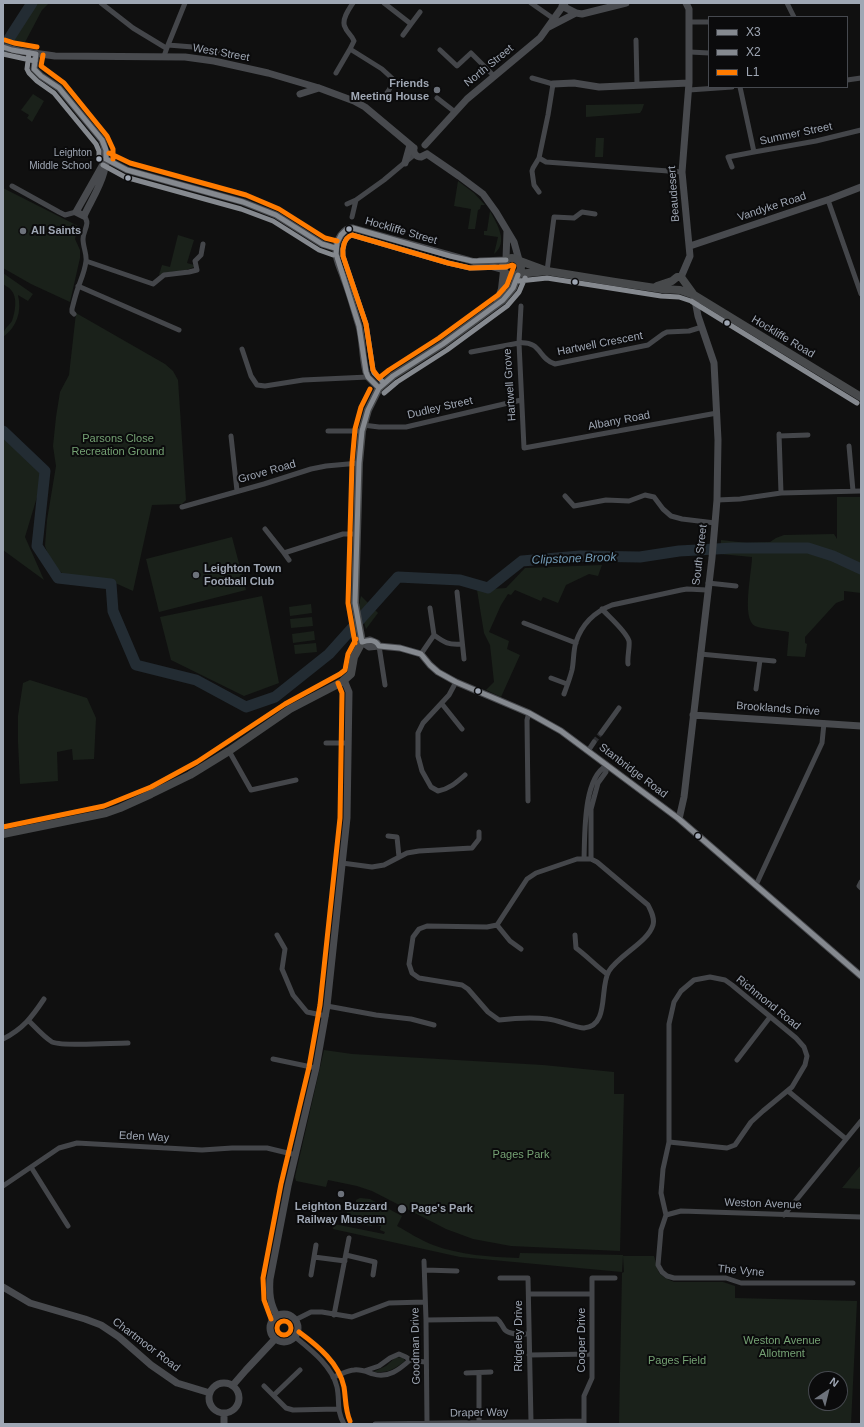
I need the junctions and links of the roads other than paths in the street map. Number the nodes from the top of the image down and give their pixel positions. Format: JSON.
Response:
{"nodes":[{"id":1,"x":101,"y":3,"type":"edge"},
{"id":2,"x":185,"y":3,"type":"edge"},
{"id":3,"x":354,"y":3,"type":"edge"},
{"id":4,"x":384,"y":3,"type":"edge"},
{"id":5,"x":531,"y":3,"type":"edge"},
{"id":6,"x":626,"y":3,"type":"edge"},
{"id":7,"x":686,"y":3,"type":"edge"},
{"id":8,"x":787,"y":3,"type":"edge"},
{"id":9,"x":538,"y":5,"type":"edge"},
{"id":10,"x":564,"y":5,"type":"edge"},
{"id":11,"x":420,"y":12,"type":"dead end"},
{"id":12,"x":576,"y":14,"type":"junction"},
{"id":13,"x":794,"y":16,"type":"edge"},
{"id":14,"x":554,"y":19,"type":"junction"},
{"id":15,"x":690,"y":22,"type":"junction"},
{"id":16,"x":708,"y":22,"type":"edge"},
{"id":17,"x":411,"y":24,"type":"junction"},
{"id":18,"x":549,"y":27,"type":"junction"},
{"id":19,"x":403,"y":35,"type":"dead end"},
{"id":20,"x":636,"y":40,"type":"dead end"},
{"id":21,"x":167,"y":46,"type":"junction"},
{"id":22,"x":3,"y":47,"type":"edge"},
{"id":23,"x":350,"y":49,"type":"junction"},
{"id":24,"x":440,"y":50,"type":"dead end"},
{"id":25,"x":690,"y":52,"type":"junction"},
{"id":26,"x":708,"y":53,"type":"edge"},
{"id":27,"x":36,"y":54,"type":"junction"},
{"id":28,"x":164,"y":56,"type":"junction"},
{"id":29,"x":237,"y":56,"type":"dead end"},
{"id":30,"x":336,"y":74,"type":"dead end"},
{"id":31,"x":494,"y":76,"type":"junction"},
{"id":32,"x":532,"y":78,"type":"dead end"},
{"id":33,"x":861,"y":78,"type":"edge"},
{"id":34,"x":848,"y":80,"type":"edge"},
{"id":35,"x":553,"y":84,"type":"junction"},
{"id":36,"x":637,"y":85,"type":"junction"},
{"id":37,"x":689,"y":86,"type":"junction"},
{"id":38,"x":708,"y":86,"type":"edge"},
{"id":39,"x":319,"y":88,"type":"junction"},
{"id":40,"x":740,"y":88,"type":"edge"},
{"id":41,"x":300,"y":94,"type":"dead end"},
{"id":42,"x":384,"y":97,"type":"dead end"},
{"id":43,"x":437,"y":98,"type":"dead end"},
{"id":44,"x":455,"y":112,"type":"junction"},
{"id":45,"x":861,"y":130,"type":"edge"},
{"id":46,"x":425,"y":145,"type":"junction"},
{"id":47,"x":413,"y":149,"type":"junction"},
{"id":48,"x":754,"y":152,"type":"junction"},
{"id":49,"x":427,"y":154,"type":"junction"},
{"id":50,"x":539,"y":158,"type":"junction"},
{"id":51,"x":106,"y":159,"type":"junction"},
{"id":52,"x":405,"y":162,"type":"junction"},
{"id":53,"x":732,"y":167,"type":"dead end"},
{"id":54,"x":682,"y":172,"type":"junction"},
{"id":55,"x":12,"y":186,"type":"dead end"},
{"id":56,"x":861,"y":187,"type":"edge"},
{"id":57,"x":539,"y":192,"type":"dead end"},
{"id":58,"x":356,"y":200,"type":"junction"},
{"id":59,"x":828,"y":200,"type":"junction"},
{"id":60,"x":347,"y":204,"type":"dead end"},
{"id":61,"x":76,"y":212,"type":"junction"},
{"id":62,"x":595,"y":214,"type":"dead end"},
{"id":63,"x":84,"y":216,"type":"junction"},
{"id":64,"x":352,"y":217,"type":"dead end"},
{"id":65,"x":507,"y":231,"type":"junction"},
{"id":66,"x":204,"y":244,"type":"dead end"},
{"id":67,"x":690,"y":246,"type":"junction"},
{"id":68,"x":335,"y":248,"type":"junction"},
{"id":69,"x":506,"y":260,"type":"junction"},
{"id":70,"x":519,"y":260,"type":"junction"},
{"id":71,"x":86,"y":261,"type":"junction"},
{"id":72,"x":472,"y":261,"type":"junction"},
{"id":73,"x":504,"y":271,"type":"junction"},
{"id":74,"x":547,"y":271,"type":"junction"},
{"id":75,"x":518,"y":274,"type":"junction"},
{"id":76,"x":683,"y":280,"type":"junction"},
{"id":77,"x":672,"y":281,"type":"junction"},
{"id":78,"x":78,"y":286,"type":"junction"},
{"id":79,"x":654,"y":287,"type":"junction"},
{"id":80,"x":678,"y":290,"type":"junction"},
{"id":81,"x":861,"y":294,"type":"edge"},
{"id":82,"x":694,"y":295,"type":"junction"},
{"id":83,"x":497,"y":304,"type":"junction"},
{"id":84,"x":521,"y":306,"type":"dead end"},
{"id":85,"x":74,"y":314,"type":"dead end"},
{"id":86,"x":702,"y":327,"type":"junction"},
{"id":87,"x":179,"y":330,"type":"dead end"},
{"id":88,"x":519,"y":343,"type":"junction"},
{"id":89,"x":242,"y":349,"type":"dead end"},
{"id":90,"x":471,"y":352,"type":"dead end"},
{"id":91,"x":368,"y":377,"type":"junction"},
{"id":92,"x":379,"y":388,"type":"junction"},
{"id":93,"x":861,"y":397,"type":"edge"},
{"id":94,"x":521,"y":400,"type":"junction"},
{"id":95,"x":717,"y":413,"type":"junction"},
{"id":96,"x":363,"y":428,"type":"junction"},
{"id":97,"x":328,"y":431,"type":"dead end"},
{"id":98,"x":808,"y":435,"type":"dead end"},
{"id":99,"x":231,"y":436,"type":"dead end"},
{"id":100,"x":849,"y":446,"type":"dead end"},
{"id":101,"x":524,"y":448,"type":"joint"},
{"id":102,"x":359,"y":463,"type":"junction"},
{"id":103,"x":853,"y":490,"type":"junction"},
{"id":104,"x":861,"y":490,"type":"edge"},
{"id":105,"x":236,"y":491,"type":"junction"},
{"id":106,"x":781,"y":493,"type":"junction"},
{"id":107,"x":565,"y":496,"type":"dead end"},
{"id":108,"x":717,"y":500,"type":"junction"},
{"id":109,"x":182,"y":507,"type":"dead end"},
{"id":110,"x":715,"y":523,"type":"junction"},
{"id":111,"x":265,"y":529,"type":"dead end"},
{"id":112,"x":357,"y":534,"type":"junction"},
{"id":113,"x":284,"y":553,"type":"junction"},
{"id":114,"x":289,"y":560,"type":"dead end"},
{"id":115,"x":708,"y":586,"type":"junction"},
{"id":116,"x":736,"y":586,"type":"dead end"},
{"id":117,"x":457,"y":592,"type":"dead end"},
{"id":118,"x":430,"y":608,"type":"dead end"},
{"id":119,"x":602,"y":609,"type":"junction"},
{"id":120,"x":524,"y":623,"type":"dead end"},
{"id":121,"x":434,"y":634,"type":"junction"},
{"id":122,"x":362,"y":638,"type":"junction"},
{"id":123,"x":576,"y":643,"type":"junction"},
{"id":124,"x":462,"y":644,"type":"junction"},
{"id":125,"x":379,"y":646,"type":"junction"},
{"id":126,"x":421,"y":654,"type":"junction"},
{"id":127,"x":700,"y":654,"type":"junction"},
{"id":128,"x":464,"y":659,"type":"dead end"},
{"id":129,"x":760,"y":660,"type":"junction"},
{"id":130,"x":774,"y":661,"type":"dead end"},
{"id":131,"x":628,"y":664,"type":"dead end"},
{"id":132,"x":551,"y":678,"type":"dead end"},
{"id":133,"x":344,"y":680,"type":"junction"},
{"id":134,"x":456,"y":682,"type":"junction"},
{"id":135,"x":567,"y":684,"type":"junction"},
{"id":136,"x":385,"y":685,"type":"dead end"},
{"id":137,"x":756,"y":689,"type":"dead end"},
{"id":138,"x":564,"y":694,"type":"dead end"},
{"id":139,"x":442,"y":704,"type":"junction"},
{"id":140,"x":619,"y":708,"type":"dead end"},
{"id":141,"x":529,"y":713,"type":"junction"},
{"id":142,"x":693,"y":715,"type":"junction"},
{"id":143,"x":824,"y":723,"type":"junction"},
{"id":144,"x":861,"y":726,"type":"edge"},
{"id":145,"x":462,"y":729,"type":"dead end"},
{"id":146,"x":601,"y":733,"type":"tunnel mouth"},
{"id":147,"x":594,"y":742,"type":"tunnel mouth"},
{"id":148,"x":326,"y":743,"type":"dead end"},
{"id":149,"x":348,"y":744,"type":"junction"},
{"id":150,"x":229,"y":751,"type":"junction"},
{"id":151,"x":588,"y":751,"type":"junction"},
{"id":152,"x":606,"y":766,"type":"junction"},
{"id":153,"x":465,"y":775,"type":"dead end"},
{"id":154,"x":296,"y":780,"type":"dead end"},
{"id":155,"x":528,"y":801,"type":"dead end"},
{"id":156,"x":679,"y":819,"type":"junction"},
{"id":157,"x":479,"y":832,"type":"dead end"},
{"id":158,"x":3,"y":834,"type":"edge"},
{"id":159,"x":388,"y":836,"type":"dead end"},
{"id":160,"x":399,"y":857,"type":"junction"},
{"id":161,"x":584,"y":859,"type":"junction"},
{"id":162,"x":591,"y":859,"type":"junction"},
{"id":163,"x":342,"y":863,"type":"junction"},
{"id":164,"x":861,"y":882,"type":"edge"},
{"id":165,"x":756,"y":885,"type":"junction"},
{"id":166,"x":861,"y":888,"type":"edge"},
{"id":167,"x":497,"y":925,"type":"junction"},
{"id":168,"x":277,"y":935,"type":"dead end"},
{"id":169,"x":575,"y":935,"type":"dead end"},
{"id":170,"x":521,"y":949,"type":"dead end"},
{"id":171,"x":607,"y":974,"type":"junction"},
{"id":172,"x":861,"y":976,"type":"edge"},
{"id":173,"x":44,"y":999,"type":"dead end"},
{"id":174,"x":327,"y":1006,"type":"junction"},
{"id":175,"x":326,"y":1016,"type":"junction"},
{"id":176,"x":770,"y":1017,"type":"junction"},
{"id":177,"x":29,"y":1021,"type":"junction"},
{"id":178,"x":434,"y":1026,"type":"dead end"},
{"id":179,"x":3,"y":1039,"type":"edge"},
{"id":180,"x":128,"y":1043,"type":"dead end"},
{"id":181,"x":273,"y":1059,"type":"dead end"},
{"id":182,"x":738,"y":1060,"type":"dead end"},
{"id":183,"x":316,"y":1068,"type":"junction"},
{"id":184,"x":788,"y":1091,"type":"junction"},
{"id":185,"x":861,"y":1121,"type":"edge"},
{"id":186,"x":846,"y":1139,"type":"junction"},
{"id":187,"x":669,"y":1142,"type":"junction"},
{"id":188,"x":296,"y":1155,"type":"junction"},
{"id":189,"x":31,"y":1168,"type":"junction"},
{"id":190,"x":3,"y":1186,"type":"edge"},
{"id":191,"x":666,"y":1215,"type":"junction"},
{"id":192,"x":784,"y":1215,"type":"junction"},
{"id":193,"x":861,"y":1217,"type":"edge"},
{"id":194,"x":68,"y":1226,"type":"dead end"},
{"id":195,"x":349,"y":1238,"type":"dead end"},
{"id":196,"x":660,"y":1239,"type":"joint"},
{"id":197,"x":316,"y":1245,"type":"dead end"},
{"id":198,"x":346,"y":1255,"type":"junction"},
{"id":199,"x":314,"y":1257,"type":"junction"},
{"id":200,"x":345,"y":1261,"type":"junction"},
{"id":201,"x":424,"y":1261,"type":"dead end"},
{"id":202,"x":425,"y":1270,"type":"junction"},
{"id":203,"x":457,"y":1271,"type":"dead end"},
{"id":204,"x":311,"y":1275,"type":"dead end"},
{"id":205,"x":373,"y":1275,"type":"dead end"},
{"id":206,"x":500,"y":1278,"type":"dead end"},
{"id":207,"x":615,"y":1278,"type":"dead end"},
{"id":208,"x":853,"y":1283,"type":"dead end"},
{"id":209,"x":3,"y":1287,"type":"edge"},
{"id":210,"x":529,"y":1294,"type":"junction"},
{"id":211,"x":592,"y":1294,"type":"junction"},
{"id":212,"x":425,"y":1302,"type":"junction"},
{"id":213,"x":334,"y":1315,"type":"junction"},
{"id":214,"x":277,"y":1316,"type":"junction"},
{"id":215,"x":295,"y":1320,"type":"junction"},
{"id":216,"x":426,"y":1320,"type":"junction"},
{"id":217,"x":528,"y":1334,"type":"junction"},
{"id":218,"x":295,"y":1337,"type":"junction"},
{"id":219,"x":275,"y":1339,"type":"junction"},
{"id":220,"x":592,"y":1354,"type":"junction"},
{"id":221,"x":529,"y":1355,"type":"junction"},
{"id":222,"x":410,"y":1360,"type":"junction"},
{"id":223,"x":426,"y":1362,"type":"junction"},
{"id":224,"x":300,"y":1370,"type":"dead end"},
{"id":225,"x":364,"y":1371,"type":"junction"},
{"id":226,"x":491,"y":1372,"type":"dead end"},
{"id":227,"x":466,"y":1373,"type":"dead end"},
{"id":228,"x":478,"y":1373,"type":"junction"},
{"id":229,"x":333,"y":1377,"type":"junction"},
{"id":230,"x":233,"y":1385,"type":"junction"},
{"id":231,"x":264,"y":1386,"type":"dead end"},
{"id":232,"x":210,"y":1393,"type":"junction"},
{"id":233,"x":274,"y":1395,"type":"junction"},
{"id":234,"x":338,"y":1409,"type":"junction"},
{"id":235,"x":224,"y":1413,"type":"junction"},
{"id":236,"x":531,"y":1422,"type":"junction"},
{"id":237,"x":426,"y":1423,"type":"junction"},
{"id":238,"x":479,"y":1423,"type":"edge"},
{"id":239,"x":584,"y":1423,"type":"edge"},
{"id":240,"x":224,"y":1424,"type":"edge"},
{"id":241,"x":344,"y":1424,"type":"edge"},
{"id":242,"x":375,"y":1424,"type":"edge"},
{"id":243,"x":448,"y":1424,"type":"edge"}],
"edges":[{"from":1,"to":21,"type":"street"},
{"from":2,"to":21,"type":"street"},
{"from":3,"to":23,"type":"street"},
{"from":4,"to":17,"type":"street"},
{"from":5,"to":9,"type":"street"},
{"from":6,"to":12,"type":"street"},
{"from":7,"to":15,"type":"street","name":"Beaudesert"},
{"from":8,"to":13,"type":"street"},
{"from":9,"to":14,"type":"street"},
{"from":10,"to":12,"type":"street"},
{"from":10,"to":14,"type":"street","name":"North Street"},
{"from":11,"to":17,"type":"street"},
{"from":12,"to":18,"type":"street"},
{"from":14,"to":18,"type":"street","name":"North Street"},
{"from":15,"to":16,"type":"street"},
{"from":15,"to":25,"type":"street","name":"Beaudesert"},
{"from":17,"to":19,"type":"street"},
{"from":18,"to":31,"type":"street","name":"North Street"},
{"from":20,"to":36,"type":"street"},
{"from":21,"to":28,"type":"street"},
{"from":21,"to":29,"type":"street","name":"West Street"},
{"from":22,"to":27,"type":"street","name":"West Street"},
{"from":23,"to":30,"type":"street"},
{"from":23,"to":42,"type":"street"},
{"from":24,"to":31,"type":"street"},
{"from":25,"to":26,"type":"street"},
{"from":25,"to":37,"type":"street","name":"Beaudesert"},
{"from":27,"to":28,"type":"street","name":"West Street"},
{"from":27,"to":51,"type":"street"},
{"from":28,"to":39,"type":"street","name":"West Street"},
{"from":31,"to":44,"type":"street","name":"North Street"},
{"from":32,"to":35,"type":"street"},
{"from":33,"to":34,"type":"street"},
{"from":35,"to":36,"type":"street"},
{"from":35,"to":50,"type":"street"},
{"from":36,"to":37,"type":"street"},
{"from":37,"to":38,"type":"street"},
{"from":37,"to":54,"type":"street","name":"Beaudesert"},
{"from":39,"to":41,"type":"street"},
{"from":39,"to":47,"type":"street","name":"West Street"},
{"from":40,"to":48,"type":"street","name":"Summer Street"},
{"from":43,"to":44,"type":"street"},
{"from":44,"to":46,"type":"street","name":"North Street"},
{"from":45,"to":48,"type":"street","name":"Summer Street"},
{"from":46,"to":47,"type":"street"},
{"from":46,"to":49,"type":"street"},
{"from":47,"to":49,"type":"street"},
{"from":47,"to":52,"type":"street"},
{"from":47,"to":52,"type":"street"},
{"from":48,"to":53,"type":"street"},
{"from":49,"to":65,"type":"street"},
{"from":50,"to":54,"type":"street"},
{"from":50,"to":57,"type":"street"},
{"from":51,"to":61,"type":"street"},
{"from":51,"to":63,"type":"street"},
{"from":51,"to":68,"type":"street"},
{"from":52,"to":58,"type":"street"},
{"from":54,"to":67,"type":"street","name":"Beaudesert"},
{"from":55,"to":61,"type":"street"},
{"from":56,"to":59,"type":"street","name":"Vandyke Road"},
{"from":58,"to":60,"type":"street"},
{"from":58,"to":64,"type":"street"},
{"from":59,"to":67,"type":"street","name":"Vandyke Road"},
{"from":59,"to":81,"type":"street"},
{"from":61,"to":63,"type":"street"},
{"from":62,"to":74,"type":"street"},
{"from":63,"to":71,"type":"street"},
{"from":65,"to":69,"type":"street"},
{"from":65,"to":70,"type":"street"},
{"from":66,"to":71,"type":"street"},
{"from":67,"to":76,"type":"street","name":"Beaudesert"},
{"from":68,"to":72,"type":"street","name":"Hockliffe Street"},
{"from":68,"to":91,"type":"street"},
{"from":69,"to":70,"type":"main road"},
{"from":69,"to":72,"type":"street","name":"Hockliffe Street"},
{"from":69,"to":73,"type":"main road"},
{"from":70,"to":74,"type":"main road"},
{"from":70,"to":75,"type":"main road"},
{"from":71,"to":78,"type":"street"},
{"from":72,"to":73,"type":"street","name":"Hockliffe Street"},
{"from":73,"to":75,"type":"main road"},
{"from":73,"to":83,"type":"main road"},
{"from":74,"to":75,"type":"main road"},
{"from":74,"to":79,"type":"main road"},
{"from":75,"to":83,"type":"main road"},
{"from":76,"to":77,"type":"main road"},
{"from":76,"to":80,"type":"main road"},
{"from":76,"to":82,"type":"main road","name":"Hockliffe Road"},
{"from":77,"to":79,"type":"main road"},
{"from":77,"to":80,"type":"main road"},
{"from":78,"to":85,"type":"street"},
{"from":78,"to":87,"type":"street"},
{"from":79,"to":80,"type":"main road"},
{"from":80,"to":82,"type":"main road","name":"Hockliffe Road"},
{"from":82,"to":86,"type":"street","name":"South Street"},
{"from":82,"to":93,"type":"main road","name":"Hockliffe Road"},
{"from":83,"to":92,"type":"main road"},
{"from":84,"to":88,"type":"street"},
{"from":86,"to":88,"type":"street","name":"Hartwell Crescent"},
{"from":86,"to":95,"type":"street","name":"South Street"},
{"from":88,"to":90,"type":"street","name":"Hartwell Grove"},
{"from":88,"to":94,"type":"street","name":"Hartwell Grove"},
{"from":89,"to":91,"type":"street"},
{"from":91,"to":92,"type":"street"},
{"from":92,"to":96,"type":"main road"},
{"from":94,"to":96,"type":"street","name":"Dudley Street"},
{"from":94,"to":101,"type":"street","name":"Hartwell Grove"},
{"from":95,"to":101,"type":"street","name":"Albany Road"},
{"from":95,"to":108,"type":"street","name":"South Street"},
{"from":96,"to":97,"type":"street","name":"Dudley Street"},
{"from":96,"to":102,"type":"main road"},
{"from":98,"to":106,"type":"street"},
{"from":99,"to":105,"type":"street"},
{"from":100,"to":103,"type":"street"},
{"from":102,"to":105,"type":"street","name":"Grove Road"},
{"from":102,"to":112,"type":"main road"},
{"from":103,"to":104,"type":"street"},
{"from":103,"to":106,"type":"street"},
{"from":105,"to":109,"type":"street","name":"Grove Road"},
{"from":106,"to":108,"type":"street"},
{"from":107,"to":110,"type":"street"},
{"from":108,"to":110,"type":"street","name":"South Street"},
{"from":110,"to":115,"type":"street","name":"South Street"},
{"from":111,"to":113,"type":"street"},
{"from":112,"to":113,"type":"street"},
{"from":112,"to":122,"type":"main road"},
{"from":113,"to":114,"type":"street"},
{"from":115,"to":116,"type":"street"},
{"from":115,"to":119,"type":"street"},
{"from":115,"to":127,"type":"street","name":"South Street"},
{"from":117,"to":124,"type":"street"},
{"from":118,"to":121,"type":"street"},
{"from":119,"to":123,"type":"street"},
{"from":119,"to":131,"type":"street"},
{"from":120,"to":123,"type":"street"},
{"from":121,"to":124,"type":"street"},
{"from":121,"to":126,"type":"street"},
{"from":122,"to":125,"type":"street"},
{"from":122,"to":133,"type":"main road"},
{"from":123,"to":135,"type":"street"},
{"from":124,"to":128,"type":"street"},
{"from":125,"to":126,"type":"street"},
{"from":125,"to":136,"type":"street"},
{"from":126,"to":134,"type":"street","name":"Stanbridge Road"},
{"from":127,"to":129,"type":"street"},
{"from":127,"to":142,"type":"street","name":"South Street"},
{"from":129,"to":130,"type":"street"},
{"from":129,"to":137,"type":"street"},
{"from":132,"to":135,"type":"street"},
{"from":133,"to":149,"type":"street"},
{"from":133,"to":150,"type":"main road"},
{"from":134,"to":139,"type":"street"},
{"from":134,"to":141,"type":"street","name":"Stanbridge Road"},
{"from":135,"to":138,"type":"street"},
{"from":139,"to":145,"type":"street"},
{"from":139,"to":153,"type":"street"},
{"from":140,"to":146,"type":"street"},
{"from":141,"to":151,"type":"street","name":"Stanbridge Road"},
{"from":141,"to":155,"type":"street"},
{"from":142,"to":143,"type":"street","name":"Brooklands Drive"},
{"from":142,"to":156,"type":"street","name":"South Street"},
{"from":143,"to":144,"type":"street","name":"Brooklands Drive"},
{"from":143,"to":165,"type":"street"},
{"from":147,"to":151,"type":"street"},
{"from":148,"to":149,"type":"street"},
{"from":149,"to":163,"type":"street"},
{"from":150,"to":154,"type":"street"},
{"from":150,"to":158,"type":"main road"},
{"from":151,"to":152,"type":"street","name":"Stanbridge Road"},
{"from":152,"to":156,"type":"street","name":"Stanbridge Road"},
{"from":152,"to":161,"type":"street"},
{"from":152,"to":162,"type":"street"},
{"from":156,"to":165,"type":"street","name":"Stanbridge Road"},
{"from":157,"to":160,"type":"street"},
{"from":159,"to":160,"type":"street"},
{"from":160,"to":163,"type":"street"},
{"from":161,"to":162,"type":"street"},
{"from":161,"to":167,"type":"street"},
{"from":162,"to":171,"type":"street"},
{"from":163,"to":174,"type":"street"},
{"from":164,"to":166,"type":"street"},
{"from":165,"to":172,"type":"street","name":"Stanbridge Road"},
{"from":167,"to":170,"type":"street"},
{"from":167,"to":171,"type":"street"},
{"from":168,"to":175,"type":"street"},
{"from":169,"to":171,"type":"street"},
{"from":173,"to":177,"type":"street"},
{"from":174,"to":175,"type":"street"},
{"from":174,"to":178,"type":"street"},
{"from":175,"to":183,"type":"street"},
{"from":176,"to":182,"type":"street"},
{"from":176,"to":184,"type":"street","name":"Richmond Road"},
{"from":176,"to":187,"type":"street","name":"Richmond Road"},
{"from":177,"to":179,"type":"street"},
{"from":177,"to":180,"type":"street"},
{"from":181,"to":183,"type":"street"},
{"from":183,"to":188,"type":"street"},
{"from":184,"to":186,"type":"street"},
{"from":184,"to":187,"type":"street","name":"Richmond Road"},
{"from":185,"to":186,"type":"street"},
{"from":186,"to":192,"type":"street"},
{"from":187,"to":191,"type":"street","name":"Richmond Road"},
{"from":188,"to":189,"type":"street","name":"Eden Way"},
{"from":188,"to":214,"type":"street"},
{"from":189,"to":190,"type":"street","name":"Eden Way"},
{"from":189,"to":194,"type":"street"},
{"from":191,"to":192,"type":"street","name":"Weston Avenue"},
{"from":191,"to":196,"type":"street","name":"Richmond Road"},
{"from":192,"to":193,"type":"street","name":"Weston Avenue"},
{"from":195,"to":198,"type":"street"},
{"from":196,"to":208,"type":"street","name":"The Vyne"},
{"from":197,"to":199,"type":"street"},
{"from":198,"to":200,"type":"street"},
{"from":198,"to":205,"type":"street"},
{"from":199,"to":200,"type":"street"},
{"from":199,"to":204,"type":"street"},
{"from":200,"to":213,"type":"street"},
{"from":201,"to":202,"type":"street","name":"Goodman Drive"},
{"from":202,"to":203,"type":"street"},
{"from":202,"to":212,"type":"street","name":"Goodman Drive"},
{"from":206,"to":210,"type":"street","name":"Ridgeley Drive"},
{"from":207,"to":211,"type":"street","name":"Cooper Drive"},
{"from":209,"to":232,"type":"street","name":"Chartmoor Road"},
{"from":210,"to":211,"type":"street"},
{"from":210,"to":217,"type":"street","name":"Ridgeley Drive"},
{"from":211,"to":220,"type":"street","name":"Cooper Drive"},
{"from":212,"to":213,"type":"street"},
{"from":212,"to":216,"type":"street","name":"Goodman Drive"},
{"from":213,"to":215,"type":"street"},
{"from":214,"to":215,"type":"street"},
{"from":214,"to":219,"type":"street"},
{"from":215,"to":218,"type":"street"},
{"from":216,"to":217,"type":"street"},
{"from":216,"to":223,"type":"street","name":"Goodman Drive"},
{"from":217,"to":221,"type":"street","name":"Ridgeley Drive"},
{"from":218,"to":219,"type":"street"},
{"from":218,"to":229,"type":"street"},
{"from":219,"to":230,"type":"street"},
{"from":220,"to":221,"type":"street"},
{"from":220,"to":239,"type":"street","name":"Cooper Drive"},
{"from":221,"to":236,"type":"street","name":"Ridgeley Drive"},
{"from":222,"to":223,"type":"street"},
{"from":222,"to":225,"type":"street"},
{"from":222,"to":225,"type":"street"},
{"from":223,"to":237,"type":"street","name":"Goodman Drive"},
{"from":224,"to":233,"type":"street"},
{"from":225,"to":229,"type":"street"},
{"from":226,"to":228,"type":"street"},
{"from":227,"to":228,"type":"street"},
{"from":228,"to":238,"type":"street"},
{"from":229,"to":234,"type":"street"},
{"from":230,"to":232,"type":"street"},
{"from":230,"to":235,"type":"street"},
{"from":231,"to":233,"type":"street"},
{"from":232,"to":235,"type":"street"},
{"from":233,"to":234,"type":"street"},
{"from":234,"to":241,"type":"street"},
{"from":235,"to":240,"type":"street"},
{"from":236,"to":238,"type":"street","name":"Draper Way"},
{"from":236,"to":239,"type":"street","name":"Draper Way"},
{"from":237,"to":242,"type":"street","name":"Draper Way"},
{"from":237,"to":243,"type":"street","name":"Draper Way"},
{"from":238,"to":243,"type":"street","name":"Draper Way"}]}
